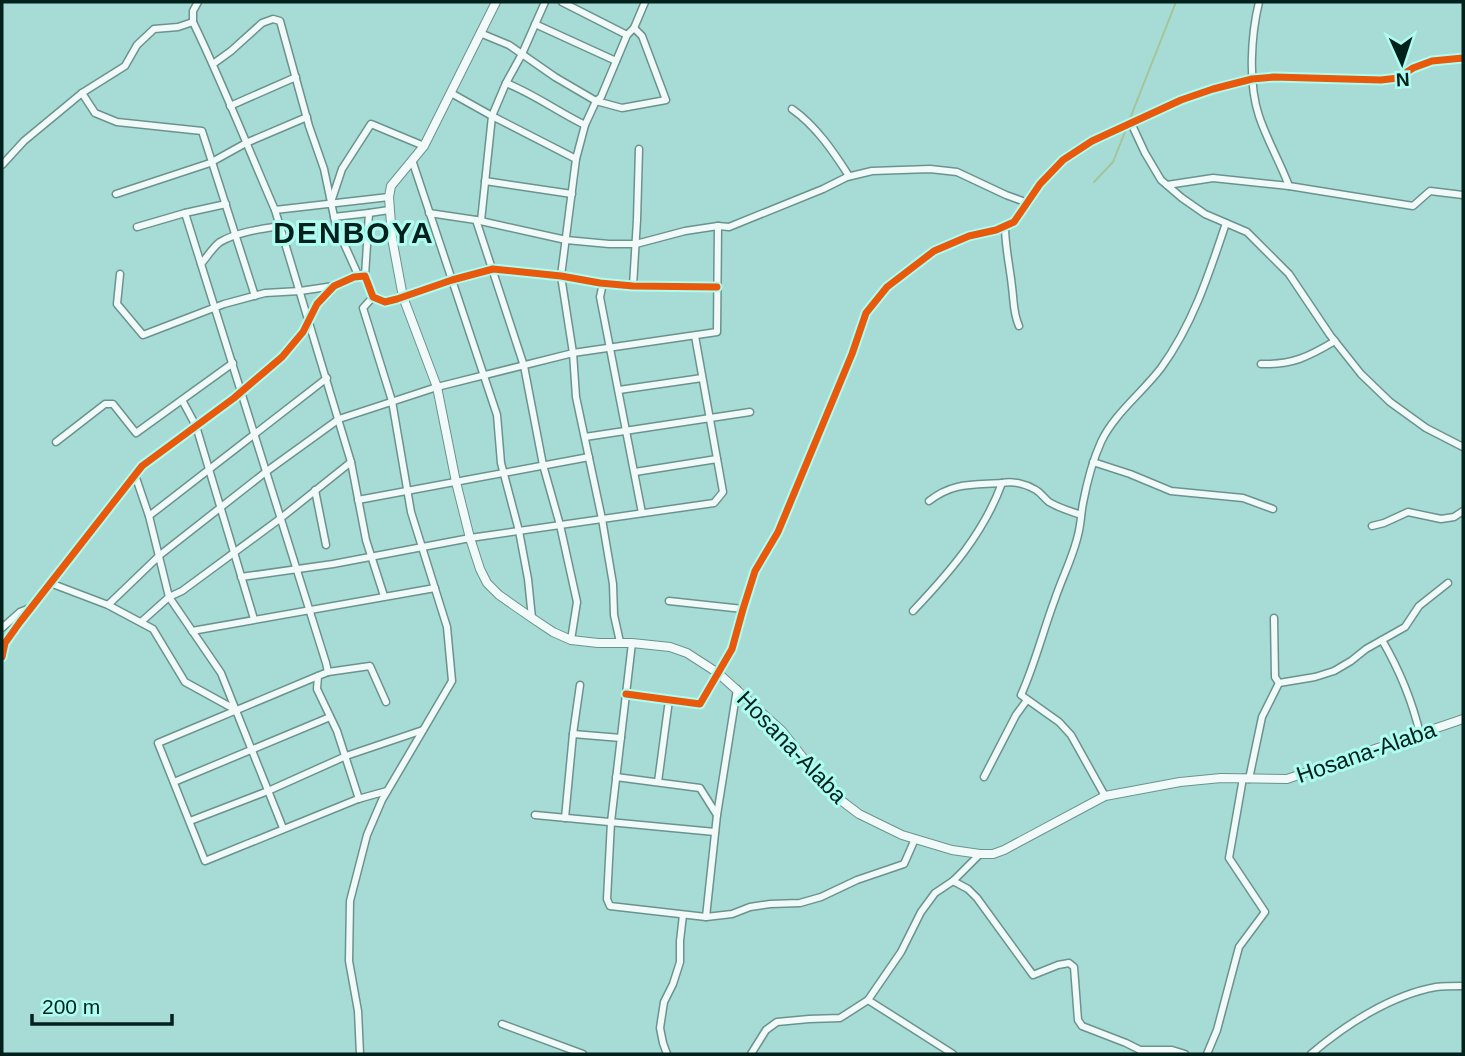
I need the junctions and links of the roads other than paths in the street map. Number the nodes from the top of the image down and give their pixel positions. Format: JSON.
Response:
{"nodes":[{"id":1,"x":198,"y":2,"type":"edge"},
{"id":2,"x":496,"y":2,"type":"edge"},
{"id":3,"x":545,"y":2,"type":"edge"},
{"id":4,"x":562,"y":2,"type":"edge"},
{"id":5,"x":645,"y":2,"type":"edge"},
{"id":6,"x":1259,"y":2,"type":"edge"},
{"id":7,"x":193,"y":22,"type":"junction"},
{"id":8,"x":535,"y":24,"type":"junction"},
{"id":9,"x":634,"y":28,"type":"junction"},
{"id":10,"x":481,"y":33,"type":"junction"},
{"id":11,"x":627,"y":35,"type":"junction"},
{"id":12,"x":522,"y":54,"type":"junction"},
{"id":13,"x":1463,"y":58,"type":"edge"},
{"id":14,"x":615,"y":61,"type":"junction"},
{"id":15,"x":213,"y":64,"type":"junction"},
{"id":16,"x":296,"y":77,"type":"junction"},
{"id":17,"x":1252,"y":79,"type":"junction"},
{"id":18,"x":506,"y":83,"type":"junction"},
{"id":19,"x":82,"y":93,"type":"junction"},
{"id":20,"x":451,"y":93,"type":"junction"},
{"id":21,"x":596,"y":101,"type":"junction"},
{"id":22,"x":230,"y":106,"type":"junction"},
{"id":23,"x":792,"y":110,"type":"dead end"},
{"id":24,"x":492,"y":116,"type":"junction"},
{"id":25,"x":307,"y":117,"type":"junction"},
{"id":26,"x":1131,"y":123,"type":"junction"},
{"id":27,"x":585,"y":125,"type":"junction"},
{"id":28,"x":246,"y":144,"type":"junction"},
{"id":29,"x":424,"y":146,"type":"junction"},
{"id":30,"x":639,"y":149,"type":"dead end"},
{"id":31,"x":576,"y":159,"type":"junction"},
{"id":32,"x":412,"y":160,"type":"junction"},
{"id":33,"x":212,"y":162,"type":"junction"},
{"id":34,"x":2,"y":165,"type":"edge"},
{"id":35,"x":849,"y":176,"type":"junction"},
{"id":36,"x":485,"y":181,"type":"junction"},
{"id":37,"x":1167,"y":185,"type":"junction"},
{"id":38,"x":1289,"y":186,"type":"junction"},
{"id":39,"x":116,"y":194,"type":"dead end"},
{"id":40,"x":572,"y":194,"type":"junction"},
{"id":41,"x":1463,"y":195,"type":"edge"},
{"id":42,"x":389,"y":197,"type":"junction"},
{"id":43,"x":1028,"y":203,"type":"junction"},
{"id":44,"x":226,"y":204,"type":"junction"},
{"id":45,"x":331,"y":204,"type":"junction"},
{"id":46,"x":275,"y":210,"type":"junction"},
{"id":47,"x":389,"y":211,"type":"junction"},
{"id":48,"x":185,"y":213,"type":"junction"},
{"id":49,"x":369,"y":213,"type":"junction"},
{"id":50,"x":429,"y":213,"type":"junction"},
{"id":51,"x":334,"y":216,"type":"junction"},
{"id":52,"x":479,"y":221,"type":"junction"},
{"id":53,"x":1226,"y":223,"type":"junction"},
{"id":54,"x":280,"y":226,"type":"junction"},
{"id":55,"x":718,"y":226,"type":"junction"},
{"id":56,"x":1006,"y":226,"type":"junction"},
{"id":57,"x":137,"y":227,"type":"dead end"},
{"id":58,"x":236,"y":236,"type":"junction"},
{"id":59,"x":566,"y":240,"type":"junction"},
{"id":60,"x":636,"y":244,"type":"junction"},
{"id":61,"x":201,"y":264,"type":"junction"},
{"id":62,"x":493,"y":269,"type":"junction"},
{"id":63,"x":120,"y":274,"type":"dead end"},
{"id":64,"x":561,"y":276,"type":"junction"},
{"id":65,"x":362,"y":277,"type":"junction"},
{"id":66,"x":452,"y":280,"type":"junction"},
{"id":67,"x":603,"y":283,"type":"junction"},
{"id":68,"x":334,"y":286,"type":"junction"},
{"id":69,"x":633,"y":286,"type":"junction"},
{"id":70,"x":717,"y":287,"type":"junction"},
{"id":71,"x":300,"y":291,"type":"junction"},
{"id":72,"x":255,"y":296,"type":"junction"},
{"id":73,"x":373,"y":297,"type":"junction"},
{"id":74,"x":403,"y":297,"type":"junction"},
{"id":75,"x":216,"y":307,"type":"junction"},
{"id":76,"x":309,"y":321,"type":"junction"},
{"id":77,"x":1019,"y":326,"type":"dead end"},
{"id":78,"x":695,"y":336,"type":"junction"},
{"id":79,"x":1335,"y":341,"type":"junction"},
{"id":80,"x":611,"y":348,"type":"junction"},
{"id":81,"x":573,"y":354,"type":"junction"},
{"id":82,"x":233,"y":363,"type":"junction"},
{"id":83,"x":1261,"y":364,"type":"dead end"},
{"id":84,"x":524,"y":366,"type":"junction"},
{"id":85,"x":484,"y":375,"type":"junction"},
{"id":86,"x":327,"y":378,"type":"junction"},
{"id":87,"x":702,"y":378,"type":"junction"},
{"id":88,"x":437,"y":387,"type":"junction"},
{"id":89,"x":619,"y":390,"type":"junction"},
{"id":90,"x":242,"y":391,"type":"junction"},
{"id":91,"x":182,"y":400,"type":"junction"},
{"id":92,"x":392,"y":401,"type":"junction"},
{"id":93,"x":750,"y":412,"type":"dead end"},
{"id":94,"x":710,"y":418,"type":"junction"},
{"id":95,"x":339,"y":419,"type":"junction"},
{"id":96,"x":196,"y":426,"type":"junction"},
{"id":97,"x":627,"y":431,"type":"junction"},
{"id":98,"x":255,"y":434,"type":"junction"},
{"id":99,"x":585,"y":438,"type":"junction"},
{"id":100,"x":56,"y":442,"type":"dead end"},
{"id":101,"x":1463,"y":447,"type":"edge"},
{"id":102,"x":589,"y":457,"type":"junction"},
{"id":103,"x":717,"y":459,"type":"junction"},
{"id":104,"x":351,"y":462,"type":"junction"},
{"id":105,"x":1093,"y":462,"type":"junction"},
{"id":106,"x":543,"y":465,"type":"junction"},
{"id":107,"x":209,"y":470,"type":"junction"},
{"id":108,"x":267,"y":471,"type":"junction"},
{"id":109,"x":635,"y":472,"type":"junction"},
{"id":110,"x":503,"y":473,"type":"junction"},
{"id":111,"x":135,"y":475,"type":"junction"},
{"id":112,"x":456,"y":482,"type":"junction"},
{"id":113,"x":1002,"y":483,"type":"junction"},
{"id":114,"x":315,"y":491,"type":"junction"},
{"id":115,"x":408,"y":491,"type":"junction"},
{"id":116,"x":358,"y":500,"type":"junction"},
{"id":117,"x":929,"y":501,"type":"dead end"},
{"id":118,"x":220,"y":508,"type":"junction"},
{"id":119,"x":1273,"y":509,"type":"dead end"},
{"id":120,"x":1463,"y":511,"type":"edge"},
{"id":121,"x":642,"y":513,"type":"junction"},
{"id":122,"x":1081,"y":515,"type":"junction"},
{"id":123,"x":149,"y":516,"type":"junction"},
{"id":124,"x":281,"y":518,"type":"junction"},
{"id":125,"x":602,"y":519,"type":"junction"},
{"id":126,"x":561,"y":525,"type":"junction"},
{"id":127,"x":1372,"y":526,"type":"dead end"},
{"id":128,"x":519,"y":531,"type":"junction"},
{"id":129,"x":470,"y":538,"type":"junction"},
{"id":130,"x":326,"y":545,"type":"dead end"},
{"id":131,"x":422,"y":547,"type":"junction"},
{"id":132,"x":234,"y":553,"type":"junction"},
{"id":133,"x":160,"y":555,"type":"junction"},
{"id":134,"x":371,"y":557,"type":"junction"},
{"id":135,"x":296,"y":569,"type":"junction"},
{"id":136,"x":241,"y":578,"type":"junction"},
{"id":137,"x":50,"y":583,"type":"junction"},
{"id":138,"x":1448,"y":583,"type":"dead end"},
{"id":139,"x":435,"y":588,"type":"junction"},
{"id":140,"x":384,"y":596,"type":"junction"},
{"id":141,"x":169,"y":597,"type":"junction"},
{"id":142,"x":669,"y":601,"type":"dead end"},
{"id":143,"x":108,"y":605,"type":"junction"},
{"id":144,"x":32,"y":607,"type":"junction"},
{"id":145,"x":309,"y":609,"type":"junction"},
{"id":146,"x":743,"y":609,"type":"junction"},
{"id":147,"x":913,"y":611,"type":"dead end"},
{"id":148,"x":532,"y":618,"type":"junction"},
{"id":149,"x":1274,"y":618,"type":"dead end"},
{"id":150,"x":254,"y":619,"type":"junction"},
{"id":151,"x":141,"y":622,"type":"junction"},
{"id":152,"x":2,"y":628,"type":"edge"},
{"id":153,"x":192,"y":631,"type":"junction"},
{"id":154,"x":571,"y":639,"type":"junction"},
{"id":155,"x":1382,"y":640,"type":"junction"},
{"id":156,"x":620,"y":642,"type":"junction"},
{"id":157,"x":632,"y":643,"type":"junction"},
{"id":158,"x":2,"y":657,"type":"edge"},
{"id":159,"x":328,"y":673,"type":"junction"},
{"id":160,"x":718,"y":673,"type":"junction"},
{"id":161,"x":318,"y":676,"type":"junction"},
{"id":162,"x":1279,"y":683,"type":"junction"},
{"id":163,"x":580,"y":685,"type":"dead end"},
{"id":164,"x":737,"y":690,"type":"junction"},
{"id":165,"x":626,"y":694,"type":"junction"},
{"id":166,"x":668,"y":699,"type":"junction"},
{"id":167,"x":1027,"y":700,"type":"junction"},
{"id":168,"x":386,"y":702,"type":"dead end"},
{"id":169,"x":236,"y":710,"type":"junction"},
{"id":170,"x":330,"y":717,"type":"junction"},
{"id":171,"x":1463,"y":719,"type":"edge"},
{"id":172,"x":423,"y":730,"type":"junction"},
{"id":173,"x":573,"y":734,"type":"junction"},
{"id":174,"x":1420,"y":734,"type":"junction"},
{"id":175,"x":621,"y":738,"type":"junction"},
{"id":176,"x":251,"y":748,"type":"junction"},
{"id":177,"x":346,"y":756,"type":"junction"},
{"id":178,"x":616,"y":777,"type":"junction"},
{"id":179,"x":984,"y":777,"type":"dead end"},
{"id":180,"x":1246,"y":779,"type":"junction"},
{"id":181,"x":174,"y":782,"type":"junction"},
{"id":182,"x":658,"y":782,"type":"junction"},
{"id":183,"x":268,"y":791,"type":"junction"},
{"id":184,"x":387,"y":792,"type":"junction"},
{"id":185,"x":1105,"y":796,"type":"junction"},
{"id":186,"x":359,"y":799,"type":"junction"},
{"id":187,"x":536,"y":815,"type":"dead end"},
{"id":188,"x":717,"y":815,"type":"junction"},
{"id":189,"x":565,"y":818,"type":"junction"},
{"id":190,"x":190,"y":821,"type":"junction"},
{"id":191,"x":611,"y":822,"type":"junction"},
{"id":192,"x":284,"y":828,"type":"junction"},
{"id":193,"x":715,"y":832,"type":"junction"},
{"id":194,"x":915,"y":839,"type":"junction"},
{"id":195,"x":979,"y":855,"type":"junction"},
{"id":196,"x":953,"y":881,"type":"junction"},
{"id":197,"x":682,"y":915,"type":"junction"},
{"id":198,"x":706,"y":917,"type":"junction"},
{"id":199,"x":1463,"y":986,"type":"edge"},
{"id":200,"x":869,"y":1000,"type":"junction"},
{"id":201,"x":502,"y":1024,"type":"dead end"},
{"id":202,"x":360,"y":1054,"type":"edge"},
{"id":203,"x":583,"y":1054,"type":"edge"},
{"id":204,"x":667,"y":1054,"type":"edge"},
{"id":205,"x":751,"y":1054,"type":"edge"},
{"id":206,"x":953,"y":1054,"type":"edge"},
{"id":207,"x":1185,"y":1054,"type":"edge"},
{"id":208,"x":1207,"y":1054,"type":"edge"},
{"id":209,"x":1311,"y":1054,"type":"edge"}],
"edges":[{"from":1,"to":7,"type":"street"},
{"from":2,"to":10,"type":"main road","name":"Hosana-Alaba"},
{"from":3,"to":8,"type":"street"},
{"from":4,"to":11,"type":"street"},
{"from":5,"to":9,"type":"street"},
{"from":6,"to":17,"type":"street"},
{"from":7,"to":15,"type":"street"},
{"from":7,"to":19,"type":"street"},
{"from":8,"to":12,"type":"street"},
{"from":8,"to":14,"type":"street"},
{"from":9,"to":11,"type":"street"},
{"from":9,"to":21,"type":"street"},
{"from":10,"to":12,"type":"street"},
{"from":10,"to":20,"type":"main road","name":"Hosana-Alaba"},
{"from":11,"to":14,"type":"street"},
{"from":12,"to":18,"type":"street"},
{"from":12,"to":21,"type":"street"},
{"from":13,"to":17,"type":"street"},
{"from":14,"to":21,"type":"street"},
{"from":15,"to":16,"type":"street"},
{"from":15,"to":22,"type":"street"},
{"from":16,"to":22,"type":"street"},
{"from":16,"to":25,"type":"street"},
{"from":17,"to":26,"type":"street"},
{"from":17,"to":38,"type":"street"},
{"from":18,"to":24,"type":"street"},
{"from":18,"to":27,"type":"street"},
{"from":19,"to":33,"type":"street"},
{"from":19,"to":34,"type":"street"},
{"from":20,"to":24,"type":"street"},
{"from":20,"to":29,"type":"main road","name":"Hosana-Alaba"},
{"from":21,"to":27,"type":"street"},
{"from":22,"to":28,"type":"street"},
{"from":23,"to":35,"type":"street"},
{"from":24,"to":31,"type":"street"},
{"from":24,"to":36,"type":"street"},
{"from":25,"to":28,"type":"street"},
{"from":25,"to":45,"type":"street"},
{"from":26,"to":37,"type":"street"},
{"from":26,"to":43,"type":"street"},
{"from":27,"to":31,"type":"street"},
{"from":28,"to":33,"type":"street"},
{"from":28,"to":46,"type":"street"},
{"from":29,"to":32,"type":"main road","name":"Hosana-Alaba"},
{"from":29,"to":45,"type":"street"},
{"from":30,"to":60,"type":"street"},
{"from":31,"to":40,"type":"street"},
{"from":32,"to":42,"type":"main road","name":"Hosana-Alaba"},
{"from":32,"to":50,"type":"street"},
{"from":33,"to":39,"type":"street"},
{"from":33,"to":44,"type":"street"},
{"from":35,"to":43,"type":"street"},
{"from":35,"to":55,"type":"street"},
{"from":36,"to":40,"type":"street"},
{"from":36,"to":52,"type":"street"},
{"from":37,"to":38,"type":"street"},
{"from":37,"to":53,"type":"street"},
{"from":38,"to":41,"type":"street"},
{"from":40,"to":59,"type":"street"},
{"from":42,"to":45,"type":"street"},
{"from":42,"to":47,"type":"main road","name":"Hosana-Alaba"},
{"from":43,"to":56,"type":"street"},
{"from":44,"to":48,"type":"street"},
{"from":44,"to":58,"type":"street"},
{"from":45,"to":46,"type":"street"},
{"from":45,"to":51,"type":"street"},
{"from":46,"to":54,"type":"street"},
{"from":47,"to":49,"type":"street"},
{"from":47,"to":74,"type":"main road","name":"Hosana-Alaba"},
{"from":48,"to":57,"type":"street"},
{"from":48,"to":61,"type":"street"},
{"from":49,"to":51,"type":"street"},
{"from":49,"to":65,"type":"street"},
{"from":50,"to":52,"type":"street"},
{"from":50,"to":66,"type":"street"},
{"from":51,"to":65,"type":"street"},
{"from":52,"to":59,"type":"street"},
{"from":52,"to":62,"type":"street"},
{"from":53,"to":79,"type":"street"},
{"from":53,"to":105,"type":"street"},
{"from":54,"to":58,"type":"street"},
{"from":54,"to":71,"type":"street"},
{"from":55,"to":60,"type":"street"},
{"from":55,"to":70,"type":"street"},
{"from":56,"to":77,"type":"street"},
{"from":56,"to":146,"type":"street"},
{"from":58,"to":61,"type":"street"},
{"from":58,"to":72,"type":"street"},
{"from":59,"to":60,"type":"street"},
{"from":59,"to":64,"type":"street"},
{"from":60,"to":69,"type":"street"},
{"from":61,"to":75,"type":"street"},
{"from":62,"to":64,"type":"street"},
{"from":62,"to":66,"type":"street"},
{"from":62,"to":84,"type":"street"},
{"from":63,"to":75,"type":"street"},
{"from":64,"to":67,"type":"street"},
{"from":64,"to":81,"type":"street"},
{"from":65,"to":68,"type":"street"},
{"from":65,"to":73,"type":"street"},
{"from":66,"to":74,"type":"street"},
{"from":66,"to":85,"type":"street"},
{"from":67,"to":69,"type":"street"},
{"from":67,"to":80,"type":"street"},
{"from":68,"to":71,"type":"street"},
{"from":68,"to":76,"type":"street"},
{"from":69,"to":70,"type":"street"},
{"from":70,"to":78,"type":"street"},
{"from":71,"to":72,"type":"street"},
{"from":71,"to":76,"type":"street"},
{"from":72,"to":75,"type":"street"},
{"from":73,"to":74,"type":"street"},
{"from":73,"to":92,"type":"street"},
{"from":74,"to":88,"type":"main road","name":"Hosana-Alaba"},
{"from":75,"to":82,"type":"street"},
{"from":76,"to":86,"type":"street"},
{"from":76,"to":90,"type":"street"},
{"from":78,"to":80,"type":"street"},
{"from":78,"to":87,"type":"street"},
{"from":79,"to":83,"type":"street"},
{"from":79,"to":101,"type":"street"},
{"from":80,"to":81,"type":"street"},
{"from":80,"to":89,"type":"street"},
{"from":81,"to":84,"type":"street"},
{"from":81,"to":99,"type":"street"},
{"from":82,"to":90,"type":"street"},
{"from":82,"to":91,"type":"street"},
{"from":84,"to":85,"type":"street"},
{"from":84,"to":106,"type":"street"},
{"from":85,"to":88,"type":"street"},
{"from":85,"to":110,"type":"street"},
{"from":86,"to":95,"type":"street"},
{"from":86,"to":98,"type":"street"},
{"from":87,"to":89,"type":"street"},
{"from":87,"to":94,"type":"street"},
{"from":88,"to":92,"type":"street"},
{"from":88,"to":112,"type":"main road","name":"Hosana-Alaba"},
{"from":89,"to":97,"type":"street"},
{"from":90,"to":96,"type":"street"},
{"from":90,"to":98,"type":"street"},
{"from":91,"to":96,"type":"street"},
{"from":91,"to":100,"type":"street"},
{"from":92,"to":95,"type":"street"},
{"from":92,"to":115,"type":"street"},
{"from":93,"to":94,"type":"street"},
{"from":94,"to":97,"type":"street"},
{"from":94,"to":103,"type":"street"},
{"from":95,"to":104,"type":"street"},
{"from":95,"to":108,"type":"street"},
{"from":96,"to":107,"type":"street"},
{"from":96,"to":111,"type":"street"},
{"from":97,"to":99,"type":"street"},
{"from":97,"to":109,"type":"street"},
{"from":98,"to":107,"type":"street"},
{"from":98,"to":108,"type":"street"},
{"from":99,"to":102,"type":"street"},
{"from":102,"to":106,"type":"street"},
{"from":102,"to":125,"type":"street"},
{"from":103,"to":109,"type":"street"},
{"from":103,"to":121,"type":"street"},
{"from":104,"to":114,"type":"street"},
{"from":104,"to":116,"type":"street"},
{"from":105,"to":119,"type":"street"},
{"from":105,"to":122,"type":"street"},
{"from":106,"to":110,"type":"street"},
{"from":106,"to":126,"type":"street"},
{"from":107,"to":118,"type":"street"},
{"from":107,"to":123,"type":"street"},
{"from":108,"to":118,"type":"street"},
{"from":108,"to":124,"type":"street"},
{"from":109,"to":121,"type":"street"},
{"from":110,"to":112,"type":"street"},
{"from":110,"to":128,"type":"street"},
{"from":111,"to":123,"type":"street"},
{"from":111,"to":137,"type":"street"},
{"from":112,"to":115,"type":"street"},
{"from":112,"to":129,"type":"main road","name":"Hosana-Alaba"},
{"from":113,"to":117,"type":"street"},
{"from":113,"to":122,"type":"street"},
{"from":113,"to":147,"type":"street"},
{"from":114,"to":124,"type":"street"},
{"from":114,"to":130,"type":"street"},
{"from":115,"to":116,"type":"street"},
{"from":115,"to":131,"type":"street"},
{"from":116,"to":134,"type":"street"},
{"from":118,"to":132,"type":"street"},
{"from":118,"to":133,"type":"street"},
{"from":120,"to":127,"type":"street"},
{"from":121,"to":125,"type":"street"},
{"from":122,"to":167,"type":"street"},
{"from":123,"to":133,"type":"street"},
{"from":124,"to":132,"type":"street"},
{"from":124,"to":135,"type":"street"},
{"from":125,"to":126,"type":"street"},
{"from":125,"to":156,"type":"street"},
{"from":126,"to":128,"type":"street"},
{"from":126,"to":154,"type":"street"},
{"from":128,"to":129,"type":"street"},
{"from":128,"to":148,"type":"street"},
{"from":129,"to":131,"type":"street"},
{"from":129,"to":148,"type":"main road","name":"Hosana-Alaba"},
{"from":131,"to":134,"type":"street"},
{"from":131,"to":139,"type":"street"},
{"from":132,"to":136,"type":"street"},
{"from":132,"to":141,"type":"street"},
{"from":133,"to":141,"type":"street"},
{"from":133,"to":143,"type":"street"},
{"from":134,"to":135,"type":"street"},
{"from":134,"to":140,"type":"street"},
{"from":135,"to":136,"type":"street"},
{"from":135,"to":145,"type":"street"},
{"from":136,"to":150,"type":"street"},
{"from":137,"to":143,"type":"street"},
{"from":137,"to":144,"type":"street"},
{"from":138,"to":155,"type":"street"},
{"from":139,"to":140,"type":"street"},
{"from":139,"to":172,"type":"street"},
{"from":140,"to":145,"type":"street"},
{"from":141,"to":151,"type":"street"},
{"from":141,"to":153,"type":"street"},
{"from":142,"to":146,"type":"street"},
{"from":143,"to":151,"type":"street"},
{"from":144,"to":152,"type":"street"},
{"from":144,"to":158,"type":"street"},
{"from":145,"to":150,"type":"street"},
{"from":145,"to":159,"type":"street"},
{"from":146,"to":160,"type":"street"},
{"from":148,"to":154,"type":"main road","name":"Hosana-Alaba"},
{"from":149,"to":162,"type":"street"},
{"from":150,"to":153,"type":"street"},
{"from":151,"to":169,"type":"street"},
{"from":153,"to":169,"type":"street"},
{"from":154,"to":156,"type":"main road","name":"Hosana-Alaba"},
{"from":155,"to":162,"type":"street"},
{"from":155,"to":174,"type":"street"},
{"from":156,"to":157,"type":"main road","name":"Hosana-Alaba"},
{"from":157,"to":160,"type":"main road","name":"Hosana-Alaba"},
{"from":157,"to":165,"type":"street"},
{"from":159,"to":161,"type":"street"},
{"from":159,"to":168,"type":"street"},
{"from":160,"to":164,"type":"main road","name":"Hosana-Alaba"},
{"from":160,"to":166,"type":"street"},
{"from":161,"to":169,"type":"street"},
{"from":161,"to":170,"type":"street"},
{"from":162,"to":180,"type":"street"},
{"from":163,"to":173,"type":"street"},
{"from":164,"to":188,"type":"street"},
{"from":164,"to":194,"type":"main road","name":"Hosana-Alaba"},
{"from":165,"to":166,"type":"street"},
{"from":165,"to":175,"type":"street"},
{"from":166,"to":182,"type":"street"},
{"from":167,"to":179,"type":"street"},
{"from":167,"to":185,"type":"street"},
{"from":169,"to":176,"type":"street"},
{"from":169,"to":181,"type":"street"},
{"from":170,"to":176,"type":"street"},
{"from":170,"to":177,"type":"street"},
{"from":171,"to":174,"type":"main road","name":"Hosana-Alaba"},
{"from":172,"to":177,"type":"street"},
{"from":172,"to":184,"type":"street"},
{"from":173,"to":175,"type":"street"},
{"from":173,"to":189,"type":"street"},
{"from":174,"to":180,"type":"main road","name":"Hosana-Alaba"},
{"from":175,"to":178,"type":"street"},
{"from":176,"to":181,"type":"street"},
{"from":176,"to":183,"type":"street"},
{"from":177,"to":183,"type":"street"},
{"from":177,"to":186,"type":"street"},
{"from":178,"to":182,"type":"street"},
{"from":178,"to":191,"type":"street"},
{"from":180,"to":185,"type":"main road","name":"Hosana-Alaba"},
{"from":180,"to":208,"type":"street"},
{"from":181,"to":190,"type":"street"},
{"from":182,"to":188,"type":"street"},
{"from":183,"to":190,"type":"street"},
{"from":183,"to":192,"type":"street"},
{"from":184,"to":186,"type":"street"},
{"from":184,"to":202,"type":"street"},
{"from":185,"to":195,"type":"main road","name":"Hosana-Alaba"},
{"from":186,"to":192,"type":"street"},
{"from":187,"to":189,"type":"street"},
{"from":188,"to":193,"type":"street"},
{"from":189,"to":191,"type":"street"},
{"from":190,"to":192,"type":"street"},
{"from":191,"to":193,"type":"street"},
{"from":191,"to":197,"type":"street"},
{"from":193,"to":198,"type":"street"},
{"from":194,"to":195,"type":"main road","name":"Hosana-Alaba"},
{"from":194,"to":198,"type":"street"},
{"from":195,"to":196,"type":"street"},
{"from":196,"to":200,"type":"street"},
{"from":196,"to":207,"type":"street"},
{"from":197,"to":198,"type":"street"},
{"from":197,"to":204,"type":"street"},
{"from":199,"to":209,"type":"street"},
{"from":200,"to":205,"type":"street"},
{"from":200,"to":206,"type":"street"},
{"from":201,"to":203,"type":"street"}]}
